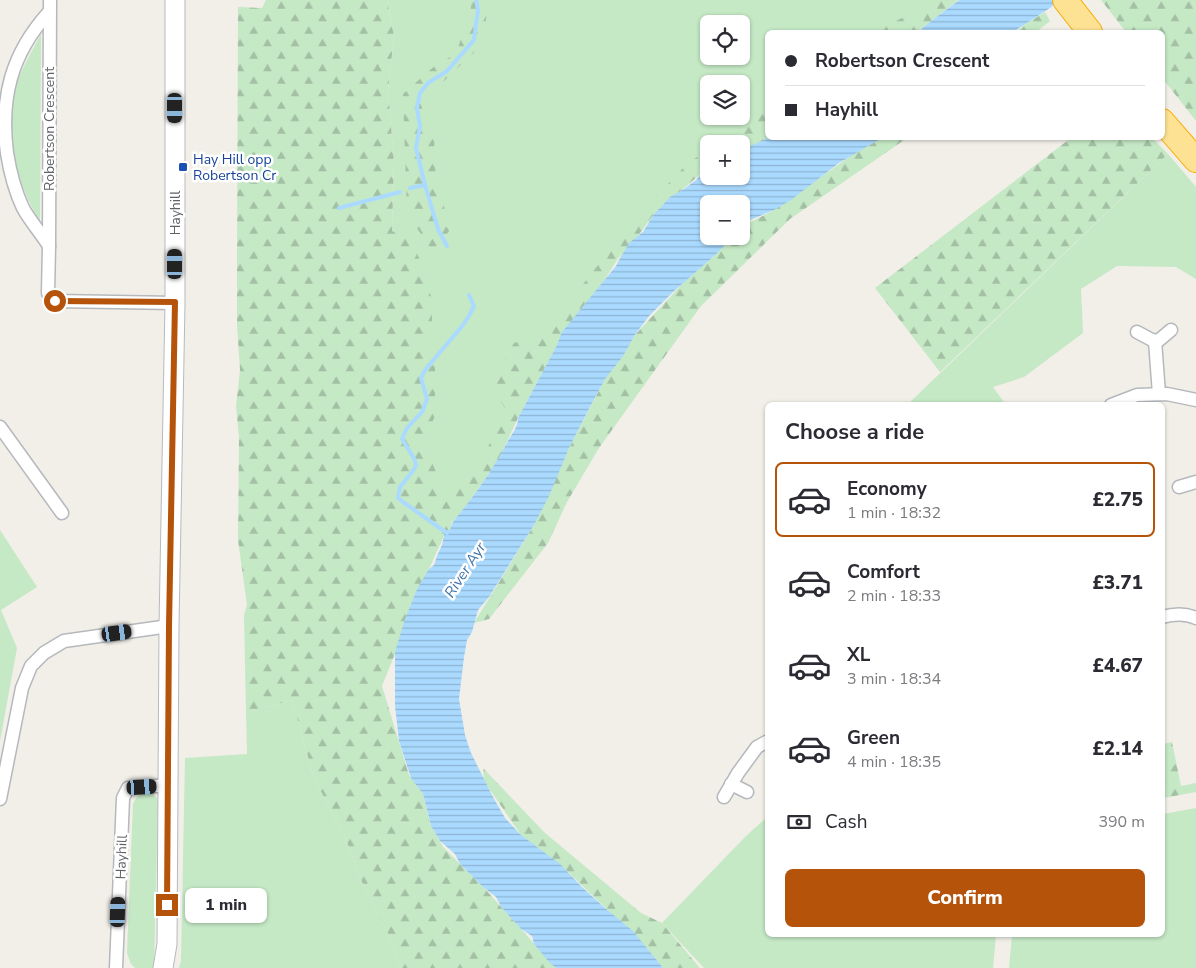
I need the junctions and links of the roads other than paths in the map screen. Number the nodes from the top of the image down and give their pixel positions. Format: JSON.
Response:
{"nodes":[{"id":1,"x":175,"y":0,"type":"edge"},
{"id":2,"x":1065,"y":0,"type":"edge"},
{"id":3,"x":49,"y":6,"type":"edge"},
{"id":4,"x":1086,"y":28,"type":"edge"},
{"id":5,"x":1165,"y":124,"type":"edge"},
{"id":6,"x":1196,"y":160,"type":"edge"},
{"id":7,"x":49,"y":246,"type":"junction"},
{"id":8,"x":175,"y":302,"type":"junction"},
{"id":9,"x":1171,"y":330,"type":"dead end"},
{"id":10,"x":1137,"y":332,"type":"dead end"},
{"id":11,"x":1155,"y":341,"type":"junction"},
{"id":12,"x":1159,"y":394,"type":"junction"},
{"id":13,"x":1196,"y":400,"type":"edge"},
{"id":14,"x":1119,"y":402,"type":"edge"},
{"id":15,"x":0,"y":427,"type":"edge"},
{"id":16,"x":1196,"y":482,"type":"edge"},
{"id":17,"x":1179,"y":487,"type":"dead end"},
{"id":18,"x":62,"y":513,"type":"dead end"},
{"id":19,"x":1165,"y":616,"type":"edge"},
{"id":20,"x":1196,"y":618,"type":"edge"},
{"id":21,"x":169,"y":626,"type":"junction"},
{"id":22,"x":765,"y":743,"type":"edge"},
{"id":23,"x":731,"y":784,"type":"junction"},
{"id":24,"x":169,"y":786,"type":"junction"},
{"id":25,"x":747,"y":792,"type":"dead end"},
{"id":26,"x":724,"y":796,"type":"dead end"},
{"id":27,"x":0,"y":799,"type":"edge"},
{"id":28,"x":116,"y":968,"type":"edge"},
{"id":29,"x":163,"y":968,"type":"edge"}],
"edges":[{"from":1,"to":8,"type":"street","name":"Hayhill"},
{"from":2,"to":4,"type":"highway"},
{"from":3,"to":7,"type":"street","name":"Robertson Crescent"},
{"from":3,"to":7,"type":"street","name":"Robertson Crescent"},
{"from":5,"to":6,"type":"highway"},
{"from":7,"to":8,"type":"street","name":"Robertson Crescent"},
{"from":8,"to":21,"type":"street","name":"Hayhill"},
{"from":9,"to":11,"type":"street"},
{"from":10,"to":11,"type":"street"},
{"from":11,"to":12,"type":"street"},
{"from":12,"to":13,"type":"street"},
{"from":12,"to":14,"type":"street"},
{"from":15,"to":18,"type":"street"},
{"from":16,"to":17,"type":"street"},
{"from":19,"to":20,"type":"street"},
{"from":21,"to":24,"type":"street","name":"Hayhill"},
{"from":21,"to":27,"type":"street"},
{"from":22,"to":23,"type":"street"},
{"from":23,"to":25,"type":"street"},
{"from":23,"to":26,"type":"street"},
{"from":24,"to":28,"type":"street","name":"Hayhill"},
{"from":24,"to":29,"type":"street","name":"Hayhill"}]}
